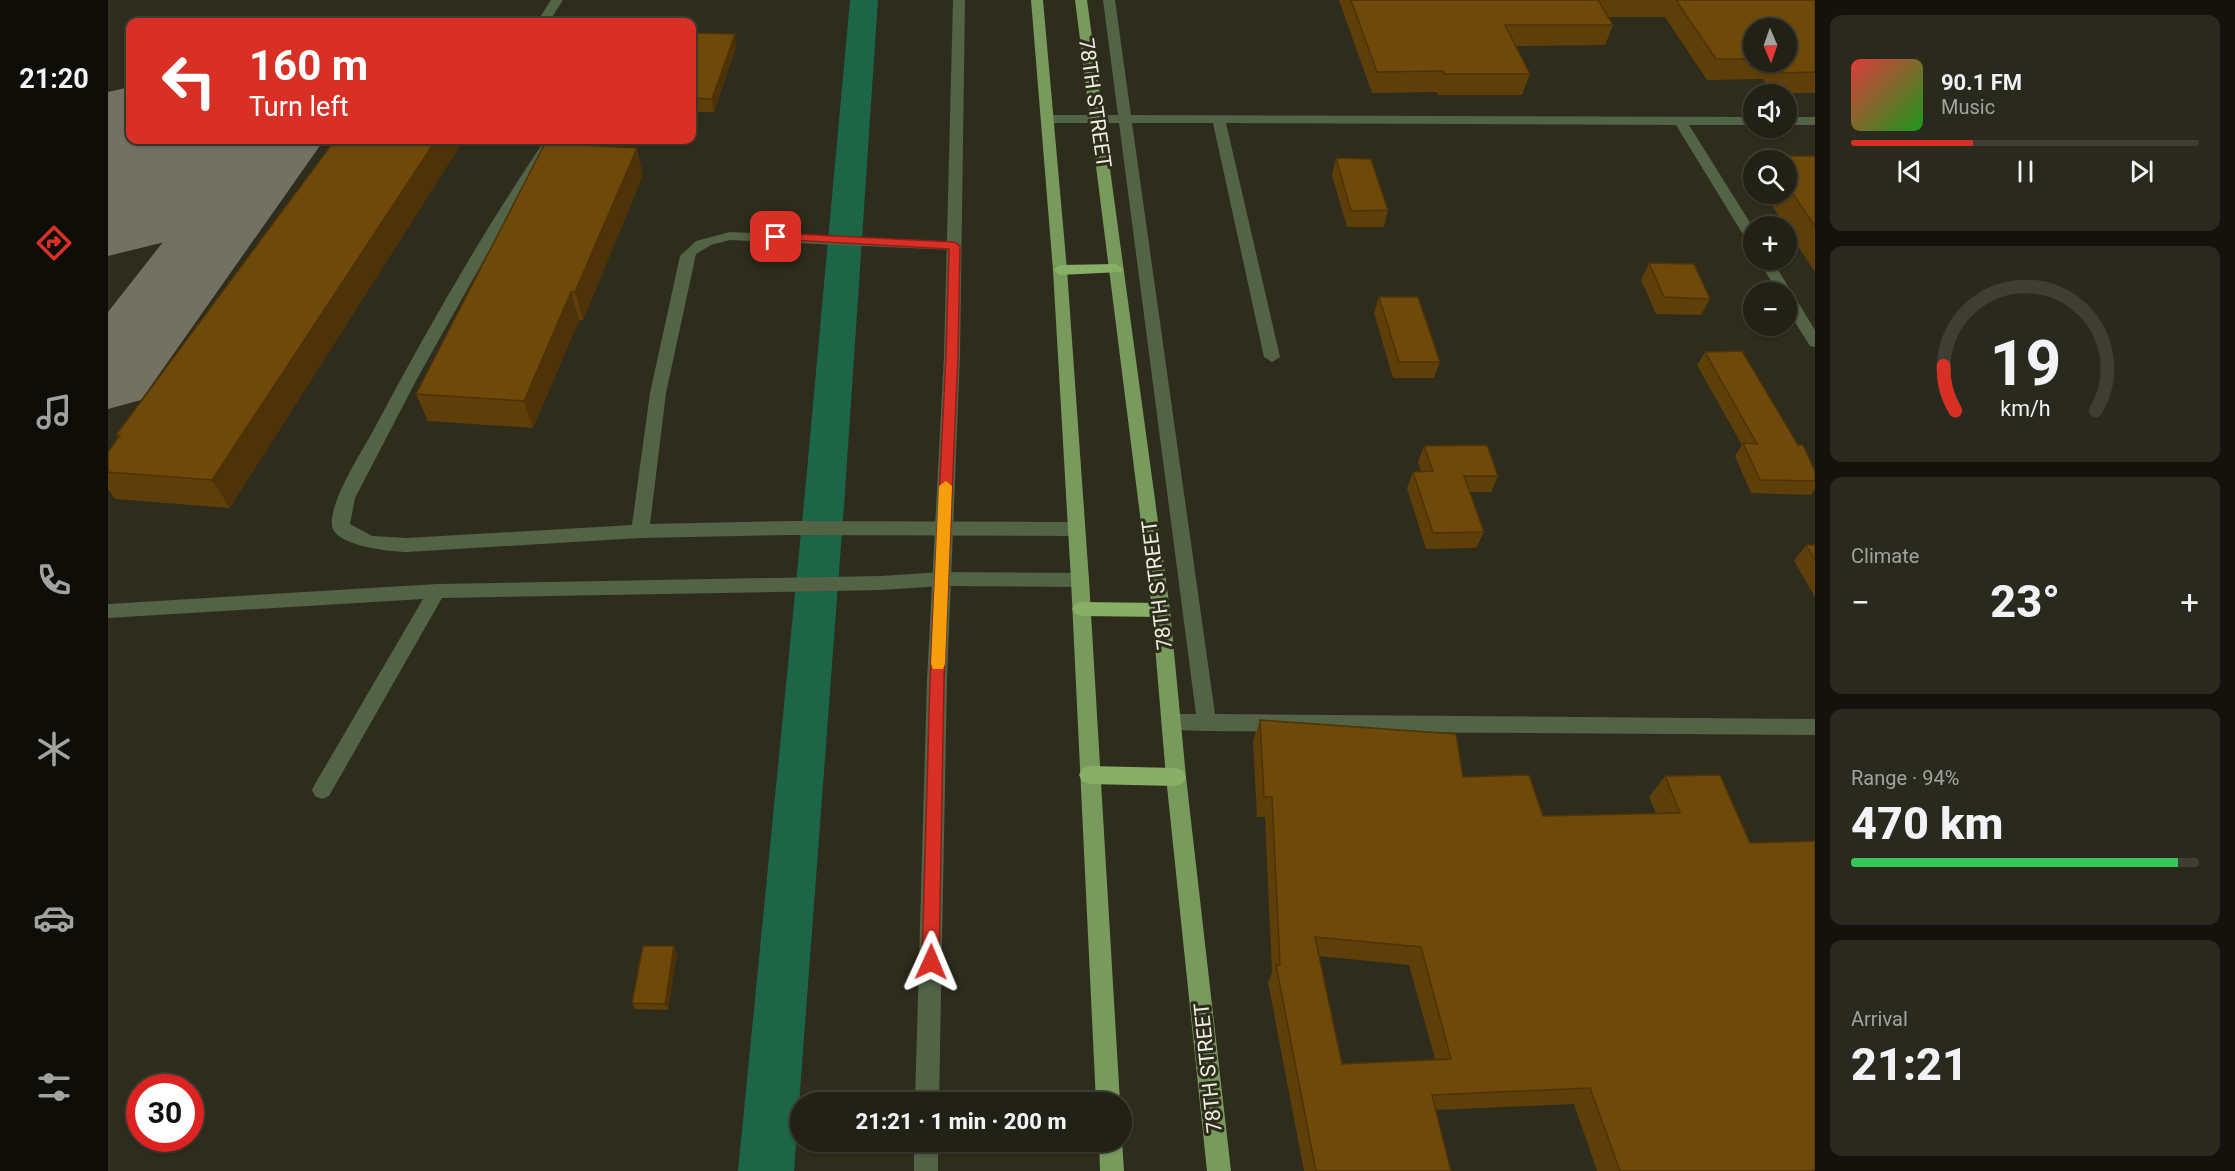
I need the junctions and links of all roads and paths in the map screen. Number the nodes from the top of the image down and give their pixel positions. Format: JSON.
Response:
{"nodes":[{"id":1,"x":556,"y":0,"type":"edge"},
{"id":2,"x":959,"y":0,"type":"edge"},
{"id":3,"x":1037,"y":0,"type":"edge"},
{"id":4,"x":1081,"y":0,"type":"edge"},
{"id":5,"x":1109,"y":0,"type":"edge"},
{"id":6,"x":545,"y":18,"type":"edge"},
{"id":7,"x":1048,"y":119,"type":"junction"},
{"id":8,"x":1097,"y":120,"type":"junction"},
{"id":9,"x":1126,"y":120,"type":"junction"},
{"id":10,"x":1219,"y":120,"type":"junction"},
{"id":11,"x":1680,"y":121,"type":"junction"},
{"id":12,"x":1743,"y":121,"type":"edge"},
{"id":13,"x":1797,"y":121,"type":"edge"},
{"id":14,"x":1815,"y":121,"type":"edge"},
{"id":15,"x":548,"y":144,"type":"edge"},
{"id":16,"x":1743,"y":223,"type":"edge"},
{"id":17,"x":954,"y":246,"type":"junction"},
{"id":18,"x":1116,"y":269,"type":"junction"},
{"id":19,"x":1060,"y":270,"type":"junction"},
{"id":20,"x":1797,"y":312,"type":"edge"},
{"id":21,"x":1815,"y":342,"type":"edge"},
{"id":22,"x":1272,"y":357,"type":"dead end"},
{"id":23,"x":944,"y":530,"type":"junction"},
{"id":24,"x":1076,"y":530,"type":"junction"},
{"id":25,"x":640,"y":531,"type":"junction"},
{"id":26,"x":942,"y":579,"type":"junction"},
{"id":27,"x":1080,"y":580,"type":"junction"},
{"id":28,"x":437,"y":591,"type":"junction"},
{"id":29,"x":1081,"y":609,"type":"junction"},
{"id":30,"x":1161,"y":610,"type":"junction"},
{"id":31,"x":108,"y":611,"type":"edge"},
{"id":32,"x":1172,"y":722,"type":"junction"},
{"id":33,"x":1207,"y":723,"type":"junction"},
{"id":34,"x":1815,"y":727,"type":"edge"},
{"id":35,"x":1089,"y":775,"type":"junction"},
{"id":36,"x":1176,"y":777,"type":"junction"},
{"id":37,"x":322,"y":790,"type":"dead end"},
{"id":38,"x":927,"y":1092,"type":"edge"},
{"id":39,"x":1107,"y":1092,"type":"edge"},
{"id":40,"x":926,"y":1152,"type":"edge"},
{"id":41,"x":1111,"y":1152,"type":"edge"},
{"id":42,"x":926,"y":1171,"type":"edge"},
{"id":43,"x":1112,"y":1171,"type":"edge"},
{"id":44,"x":1219,"y":1171,"type":"edge"}],
"edges":[{"from":1,"to":6,"type":"street"},
{"from":2,"to":17,"type":"street"},
{"from":3,"to":7,"type":"main road"},
{"from":4,"to":8,"type":"main road","name":"78TH STREET"},
{"from":5,"to":9,"type":"street"},
{"from":7,"to":8,"type":"street"},
{"from":7,"to":19,"type":"main road"},
{"from":8,"to":9,"type":"street"},
{"from":8,"to":18,"type":"main road","name":"78TH STREET"},
{"from":9,"to":10,"type":"street"},
{"from":9,"to":33,"type":"street"},
{"from":10,"to":11,"type":"street"},
{"from":10,"to":22,"type":"street"},
{"from":11,"to":12,"type":"street"},
{"from":11,"to":16,"type":"street"},
{"from":13,"to":14,"type":"street"},
{"from":15,"to":25,"type":"street"},
{"from":17,"to":23,"type":"street"},
{"from":17,"to":25,"type":"street"},
{"from":18,"to":19,"type":"highway"},
{"from":18,"to":30,"type":"main road","name":"78TH STREET"},
{"from":19,"to":24,"type":"main road"},
{"from":20,"to":21,"type":"street"},
{"from":23,"to":24,"type":"street"},
{"from":23,"to":25,"type":"street"},
{"from":23,"to":26,"type":"street"},
{"from":24,"to":27,"type":"main road"},
{"from":26,"to":27,"type":"street"},
{"from":26,"to":28,"type":"street"},
{"from":26,"to":38,"type":"street"},
{"from":27,"to":29,"type":"main road"},
{"from":28,"to":31,"type":"street"},
{"from":28,"to":37,"type":"street"},
{"from":29,"to":30,"type":"highway"},
{"from":29,"to":35,"type":"main road"},
{"from":30,"to":32,"type":"main road","name":"78TH STREET"},
{"from":32,"to":33,"type":"street"},
{"from":32,"to":36,"type":"main road","name":"78TH STREET"},
{"from":33,"to":34,"type":"street"},
{"from":35,"to":36,"type":"highway"},
{"from":35,"to":39,"type":"main road"},
{"from":36,"to":44,"type":"main road","name":"78TH STREET"},
{"from":40,"to":42,"type":"street"},
{"from":41,"to":43,"type":"main road"}]}
